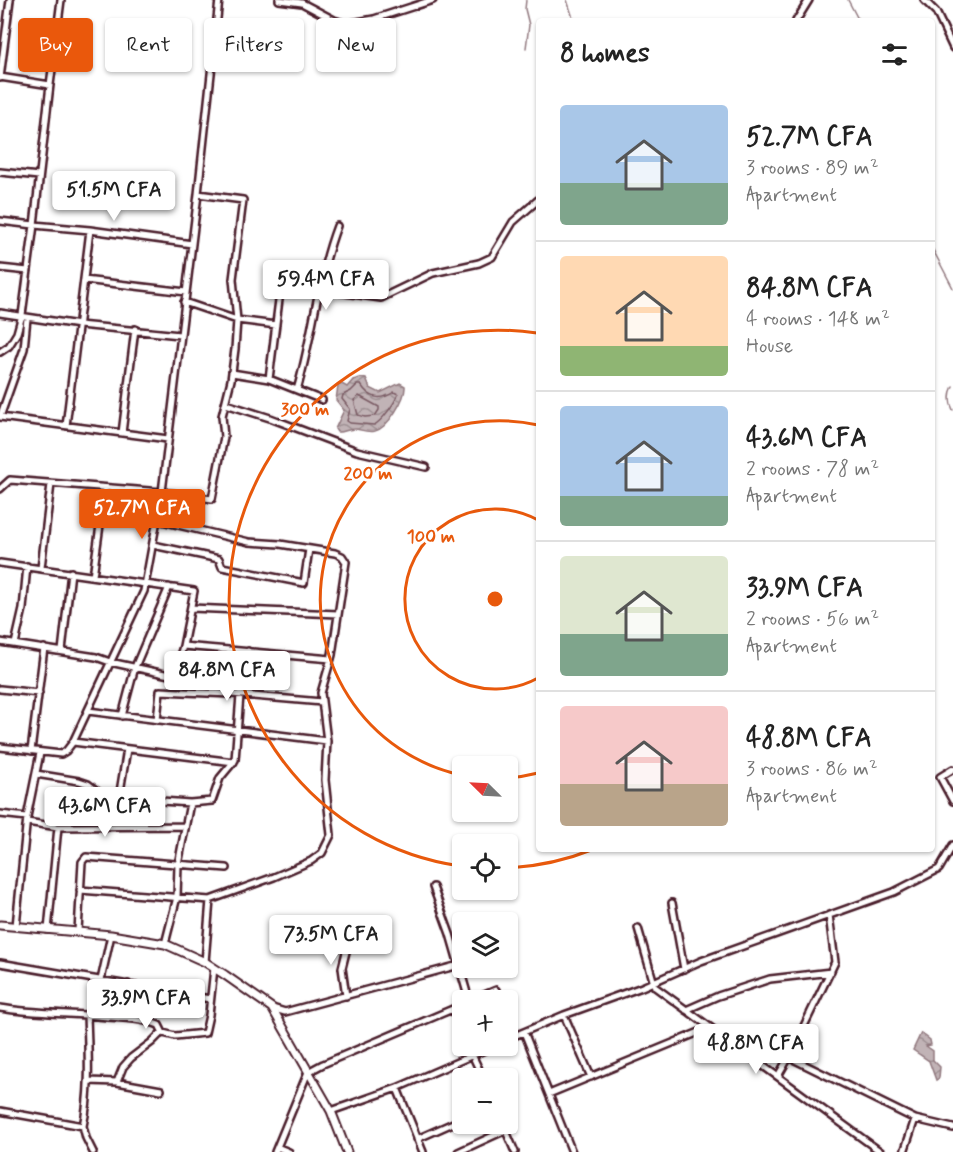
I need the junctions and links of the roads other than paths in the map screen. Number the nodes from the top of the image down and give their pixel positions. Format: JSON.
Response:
{"nodes":[{"id":1,"x":10,"y":0,"type":"edge"},
{"id":2,"x":61,"y":0,"type":"edge"},
{"id":3,"x":219,"y":0,"type":"edge"},
{"id":4,"x":279,"y":0,"type":"edge"},
{"id":5,"x":434,"y":0,"type":"edge"},
{"id":6,"x":809,"y":0,"type":"edge"},
{"id":7,"x":924,"y":0,"type":"edge"},
{"id":8,"x":798,"y":18,"type":"edge"},
{"id":9,"x":950,"y":35,"type":"edge"},
{"id":10,"x":953,"y":48,"type":"edge"},
{"id":11,"x":0,"y":78,"type":"edge"},
{"id":12,"x":50,"y":85,"type":"junction"},
{"id":13,"x":0,"y":172,"type":"edge"},
{"id":14,"x":39,"y":176,"type":"junction"},
{"id":15,"x":198,"y":194,"type":"junction"},
{"id":16,"x":536,"y":202,"type":"edge"},
{"id":17,"x":0,"y":221,"type":"edge"},
{"id":18,"x":34,"y":225,"type":"junction"},
{"id":19,"x":337,"y":226,"type":"dead end"},
{"id":20,"x":90,"y":230,"type":"junction"},
{"id":21,"x":192,"y":244,"type":"junction"},
{"id":22,"x":0,"y":268,"type":"edge"},
{"id":23,"x":28,"y":271,"type":"junction"},
{"id":24,"x":84,"y":280,"type":"junction"},
{"id":25,"x":318,"y":289,"type":"junction"},
{"id":26,"x":186,"y":292,"type":"junction"},
{"id":27,"x":184,"y":302,"type":"junction"},
{"id":28,"x":0,"y":313,"type":"edge"},
{"id":29,"x":25,"y":317,"type":"junction"},
{"id":30,"x":237,"y":320,"type":"junction"},
{"id":31,"x":79,"y":325,"type":"junction"},
{"id":32,"x":276,"y":325,"type":"junction"},
{"id":33,"x":135,"y":329,"type":"junction"},
{"id":34,"x":180,"y":335,"type":"junction"},
{"id":35,"x":0,"y":352,"type":"edge"},
{"id":36,"x":232,"y":373,"type":"junction"},
{"id":37,"x":269,"y":379,"type":"junction"},
{"id":38,"x":297,"y":390,"type":"junction"},
{"id":39,"x":322,"y":400,"type":"dead end"},
{"id":40,"x":226,"y":404,"type":"junction"},
{"id":41,"x":0,"y":417,"type":"edge"},
{"id":42,"x":66,"y":426,"type":"junction"},
{"id":43,"x":122,"y":433,"type":"junction"},
{"id":44,"x":168,"y":439,"type":"junction"},
{"id":45,"x":426,"y":467,"type":"dead end"},
{"id":46,"x":51,"y":484,"type":"junction"},
{"id":47,"x":0,"y":489,"type":"edge"},
{"id":48,"x":105,"y":489,"type":"junction"},
{"id":49,"x":162,"y":492,"type":"junction"},
{"id":50,"x":157,"y":520,"type":"junction"},
{"id":51,"x":153,"y":545,"type":"junction"},
{"id":52,"x":309,"y":549,"type":"junction"},
{"id":53,"x":0,"y":562,"type":"edge"},
{"id":54,"x":27,"y":566,"type":"junction"},
{"id":55,"x":41,"y":568,"type":"junction"},
{"id":56,"x":70,"y":572,"type":"junction"},
{"id":57,"x":93,"y":576,"type":"junction"},
{"id":58,"x":146,"y":583,"type":"junction"},
{"id":59,"x":169,"y":587,"type":"junction"},
{"id":60,"x":191,"y":608,"type":"junction"},
{"id":61,"x":338,"y":614,"type":"junction"},
{"id":62,"x":0,"y":642,"type":"edge"},
{"id":63,"x":15,"y":644,"type":"junction"},
{"id":64,"x":183,"y":646,"type":"junction"},
{"id":65,"x":44,"y":648,"type":"junction"},
{"id":66,"x":62,"y":651,"type":"junction"},
{"id":67,"x":248,"y":651,"type":"junction"},
{"id":68,"x":331,"y":659,"type":"junction"},
{"id":69,"x":110,"y":662,"type":"junction"},
{"id":70,"x":135,"y":667,"type":"junction"},
{"id":71,"x":0,"y":689,"type":"edge"},
{"id":72,"x":39,"y":693,"type":"junction"},
{"id":73,"x":240,"y":694,"type":"junction"},
{"id":74,"x":322,"y":702,"type":"junction"},
{"id":75,"x":88,"y":711,"type":"junction"},
{"id":76,"x":122,"y":716,"type":"junction"},
{"id":77,"x":157,"y":720,"type":"junction"},
{"id":78,"x":236,"y":729,"type":"junction"},
{"id":79,"x":327,"y":741,"type":"junction"},
{"id":80,"x":73,"y":742,"type":"junction"},
{"id":81,"x":0,"y":747,"type":"edge"},
{"id":82,"x":127,"y":749,"type":"junction"},
{"id":83,"x":31,"y":752,"type":"junction"},
{"id":84,"x":40,"y":753,"type":"junction"},
{"id":85,"x":234,"y":762,"type":"junction"},
{"id":86,"x":953,"y":769,"type":"edge"},
{"id":87,"x":36,"y":774,"type":"junction"},
{"id":88,"x":119,"y":798,"type":"junction"},
{"id":89,"x":953,"y":801,"type":"edge"},
{"id":90,"x":190,"y":803,"type":"junction"},
{"id":91,"x":0,"y":814,"type":"edge"},
{"id":92,"x":27,"y":820,"type":"junction"},
{"id":93,"x":185,"y":826,"type":"junction"},
{"id":94,"x":58,"y":827,"type":"junction"},
{"id":95,"x":953,"y":845,"type":"edge"},
{"id":96,"x":178,"y":865,"type":"junction"},
{"id":97,"x":227,"y":868,"type":"dead end"},
{"id":98,"x":433,"y":887,"type":"dead end"},
{"id":99,"x":80,"y":890,"type":"junction"},
{"id":100,"x":177,"y":897,"type":"junction"},
{"id":101,"x":210,"y":900,"type":"junction"},
{"id":102,"x":672,"y":903,"type":"dead end"},
{"id":103,"x":829,"y":915,"type":"junction"},
{"id":104,"x":0,"y":925,"type":"edge"},
{"id":105,"x":16,"y":926,"type":"junction"},
{"id":106,"x":638,"y":928,"type":"dead end"},
{"id":107,"x":48,"y":930,"type":"junction"},
{"id":108,"x":78,"y":931,"type":"junction"},
{"id":109,"x":111,"y":934,"type":"junction"},
{"id":110,"x":349,"y":940,"type":"dead end"},
{"id":111,"x":165,"y":944,"type":"junction"},
{"id":112,"x":452,"y":944,"type":"edge"},
{"id":113,"x":205,"y":962,"type":"junction"},
{"id":114,"x":0,"y":963,"type":"edge"},
{"id":115,"x":452,"y":967,"type":"edge"},
{"id":116,"x":214,"y":968,"type":"junction"},
{"id":117,"x":684,"y":969,"type":"junction"},
{"id":118,"x":831,"y":972,"type":"junction"},
{"id":119,"x":101,"y":980,"type":"junction"},
{"id":120,"x":653,"y":982,"type":"junction"},
{"id":121,"x":128,"y":984,"type":"junction"},
{"id":122,"x":346,"y":996,"type":"junction"},
{"id":123,"x":210,"y":999,"type":"junction"},
{"id":124,"x":0,"y":1008,"type":"edge"},
{"id":125,"x":272,"y":1008,"type":"junction"},
{"id":126,"x":452,"y":1009,"type":"edge"},
{"id":127,"x":686,"y":1010,"type":"junction"},
{"id":128,"x":87,"y":1014,"type":"junction"},
{"id":129,"x":564,"y":1015,"type":"junction"},
{"id":130,"x":125,"y":1018,"type":"junction"},
{"id":131,"x":709,"y":1028,"type":"junction"},
{"id":132,"x":524,"y":1032,"type":"junction"},
{"id":133,"x":163,"y":1033,"type":"junction"},
{"id":134,"x":518,"y":1035,"type":"edge"},
{"id":135,"x":470,"y":1056,"type":"edge"},
{"id":136,"x":789,"y":1057,"type":"junction"},
{"id":137,"x":309,"y":1072,"type":"junction"},
{"id":138,"x":778,"y":1076,"type":"junction"},
{"id":139,"x":591,"y":1077,"type":"junction"},
{"id":140,"x":88,"y":1081,"type":"junction"},
{"id":141,"x":117,"y":1082,"type":"junction"},
{"id":142,"x":397,"y":1088,"type":"junction"},
{"id":143,"x":161,"y":1090,"type":"dead end"},
{"id":144,"x":549,"y":1094,"type":"junction"},
{"id":145,"x":0,"y":1111,"type":"edge"},
{"id":146,"x":331,"y":1111,"type":"junction"},
{"id":147,"x":915,"y":1119,"type":"junction"},
{"id":148,"x":452,"y":1123,"type":"edge"},
{"id":149,"x":83,"y":1126,"type":"junction"},
{"id":150,"x":953,"y":1128,"type":"edge"},
{"id":151,"x":497,"y":1134,"type":"edge"},
{"id":152,"x":508,"y":1134,"type":"edge"},
{"id":153,"x":417,"y":1139,"type":"junction"},
{"id":154,"x":276,"y":1149,"type":"edge"},
{"id":155,"x":93,"y":1152,"type":"edge"},
{"id":156,"x":289,"y":1152,"type":"edge"},
{"id":157,"x":347,"y":1152,"type":"edge"},
{"id":158,"x":423,"y":1152,"type":"edge"},
{"id":159,"x":458,"y":1152,"type":"edge"},
{"id":160,"x":515,"y":1152,"type":"edge"},
{"id":161,"x":572,"y":1152,"type":"edge"},
{"id":162,"x":881,"y":1152,"type":"edge"},
{"id":163,"x":904,"y":1152,"type":"edge"}],
"edges":[{"from":1,"to":11,"type":"street"},
{"from":2,"to":12,"type":"street"},
{"from":3,"to":15,"type":"street"},
{"from":4,"to":5,"type":"street"},
{"from":6,"to":8,"type":"street"},
{"from":7,"to":9,"type":"street"},
{"from":9,"to":10,"type":"street"},
{"from":11,"to":12,"type":"street"},
{"from":12,"to":14,"type":"street"},
{"from":13,"to":14,"type":"street"},
{"from":14,"to":18,"type":"street"},
{"from":15,"to":21,"type":"street"},
{"from":15,"to":30,"type":"street"},
{"from":16,"to":25,"type":"street"},
{"from":17,"to":18,"type":"street"},
{"from":18,"to":20,"type":"street"},
{"from":18,"to":23,"type":"street"},
{"from":19,"to":25,"type":"street"},
{"from":20,"to":21,"type":"street"},
{"from":20,"to":24,"type":"street"},
{"from":21,"to":26,"type":"street"},
{"from":22,"to":23,"type":"street"},
{"from":23,"to":29,"type":"street"},
{"from":24,"to":26,"type":"street"},
{"from":24,"to":31,"type":"street"},
{"from":25,"to":32,"type":"street"},
{"from":25,"to":38,"type":"street"},
{"from":26,"to":27,"type":"street"},
{"from":27,"to":30,"type":"street"},
{"from":27,"to":34,"type":"street"},
{"from":28,"to":29,"type":"street"},
{"from":29,"to":31,"type":"street"},
{"from":29,"to":35,"type":"street"},
{"from":29,"to":41,"type":"street"},
{"from":30,"to":32,"type":"street"},
{"from":30,"to":36,"type":"street"},
{"from":31,"to":33,"type":"street"},
{"from":31,"to":42,"type":"street"},
{"from":32,"to":37,"type":"street"},
{"from":33,"to":34,"type":"street"},
{"from":33,"to":43,"type":"street"},
{"from":34,"to":44,"type":"street"},
{"from":36,"to":37,"type":"street"},
{"from":36,"to":40,"type":"street"},
{"from":37,"to":38,"type":"street"},
{"from":38,"to":39,"type":"street"},
{"from":40,"to":45,"type":"street"},
{"from":40,"to":49,"type":"street"},
{"from":41,"to":42,"type":"street"},
{"from":42,"to":43,"type":"street"},
{"from":43,"to":44,"type":"street"},
{"from":44,"to":49,"type":"street"},
{"from":46,"to":47,"type":"street"},
{"from":46,"to":48,"type":"street"},
{"from":46,"to":55,"type":"street"},
{"from":48,"to":49,"type":"street"},
{"from":48,"to":57,"type":"street"},
{"from":49,"to":50,"type":"street"},
{"from":50,"to":51,"type":"street"},
{"from":50,"to":52,"type":"street"},
{"from":51,"to":52,"type":"street"},
{"from":51,"to":58,"type":"street"},
{"from":52,"to":61,"type":"street"},
{"from":53,"to":54,"type":"street"},
{"from":54,"to":55,"type":"street"},
{"from":54,"to":63,"type":"street"},
{"from":55,"to":56,"type":"street"},
{"from":56,"to":57,"type":"street"},
{"from":56,"to":66,"type":"street"},
{"from":57,"to":58,"type":"street"},
{"from":58,"to":59,"type":"street"},
{"from":58,"to":69,"type":"street"},
{"from":59,"to":60,"type":"street"},
{"from":59,"to":70,"type":"street"},
{"from":60,"to":61,"type":"street"},
{"from":60,"to":64,"type":"street"},
{"from":61,"to":68,"type":"street"},
{"from":62,"to":63,"type":"street"},
{"from":63,"to":65,"type":"street"},
{"from":64,"to":67,"type":"street"},
{"from":64,"to":70,"type":"street"},
{"from":65,"to":66,"type":"street"},
{"from":65,"to":72,"type":"street"},
{"from":66,"to":69,"type":"street"},
{"from":67,"to":68,"type":"street"},
{"from":67,"to":73,"type":"street"},
{"from":68,"to":74,"type":"street"},
{"from":69,"to":70,"type":"street"},
{"from":69,"to":75,"type":"street"},
{"from":70,"to":76,"type":"street"},
{"from":71,"to":72,"type":"street"},
{"from":72,"to":83,"type":"street"},
{"from":73,"to":74,"type":"street"},
{"from":73,"to":77,"type":"street"},
{"from":73,"to":78,"type":"street"},
{"from":74,"to":79,"type":"street"},
{"from":75,"to":76,"type":"street"},
{"from":75,"to":80,"type":"street"},
{"from":76,"to":77,"type":"street"},
{"from":77,"to":78,"type":"street"},
{"from":78,"to":79,"type":"street"},
{"from":78,"to":85,"type":"street"},
{"from":79,"to":101,"type":"street"},
{"from":80,"to":82,"type":"street"},
{"from":80,"to":84,"type":"street"},
{"from":81,"to":83,"type":"street"},
{"from":82,"to":85,"type":"street"},
{"from":82,"to":88,"type":"street"},
{"from":83,"to":84,"type":"street"},
{"from":84,"to":87,"type":"street"},
{"from":85,"to":90,"type":"street"},
{"from":86,"to":89,"type":"street"},
{"from":87,"to":88,"type":"street"},
{"from":87,"to":92,"type":"street"},
{"from":88,"to":90,"type":"street"},
{"from":90,"to":93,"type":"street"},
{"from":91,"to":92,"type":"street"},
{"from":92,"to":94,"type":"street"},
{"from":92,"to":105,"type":"street"},
{"from":93,"to":94,"type":"street"},
{"from":93,"to":96,"type":"street"},
{"from":94,"to":107,"type":"street"},
{"from":95,"to":103,"type":"street"},
{"from":96,"to":97,"type":"street"},
{"from":96,"to":99,"type":"street"},
{"from":96,"to":100,"type":"street"},
{"from":98,"to":112,"type":"street"},
{"from":99,"to":100,"type":"street"},
{"from":99,"to":108,"type":"street"},
{"from":100,"to":101,"type":"street"},
{"from":100,"to":111,"type":"street"},
{"from":101,"to":113,"type":"street"},
{"from":102,"to":117,"type":"street"},
{"from":103,"to":117,"type":"street"},
{"from":103,"to":118,"type":"street"},
{"from":104,"to":105,"type":"street"},
{"from":105,"to":107,"type":"street"},
{"from":106,"to":120,"type":"street"},
{"from":107,"to":108,"type":"street"},
{"from":108,"to":109,"type":"street"},
{"from":109,"to":111,"type":"street"},
{"from":109,"to":119,"type":"street"},
{"from":110,"to":122,"type":"street"},
{"from":111,"to":113,"type":"street"},
{"from":113,"to":116,"type":"street"},
{"from":114,"to":119,"type":"street"},
{"from":115,"to":122,"type":"street"},
{"from":116,"to":123,"type":"street"},
{"from":116,"to":125,"type":"street"},
{"from":117,"to":120,"type":"street"},
{"from":118,"to":127,"type":"street"},
{"from":118,"to":136,"type":"street"},
{"from":119,"to":121,"type":"street"},
{"from":120,"to":127,"type":"street"},
{"from":120,"to":129,"type":"street"},
{"from":121,"to":123,"type":"street"},
{"from":121,"to":130,"type":"street"},
{"from":122,"to":125,"type":"street"},
{"from":123,"to":133,"type":"street"},
{"from":124,"to":128,"type":"street"},
{"from":125,"to":137,"type":"street"},
{"from":126,"to":137,"type":"street"},
{"from":127,"to":131,"type":"street"},
{"from":128,"to":130,"type":"street"},
{"from":128,"to":140,"type":"street"},
{"from":129,"to":132,"type":"street"},
{"from":129,"to":139,"type":"street"},
{"from":130,"to":133,"type":"street"},
{"from":131,"to":138,"type":"street"},
{"from":131,"to":139,"type":"street"},
{"from":132,"to":134,"type":"street"},
{"from":132,"to":144,"type":"street"},
{"from":133,"to":141,"type":"street"},
{"from":135,"to":142,"type":"street"},
{"from":136,"to":138,"type":"street"},
{"from":136,"to":147,"type":"street"},
{"from":137,"to":146,"type":"street"},
{"from":137,"to":154,"type":"street"},
{"from":138,"to":162,"type":"street"},
{"from":139,"to":144,"type":"street"},
{"from":140,"to":141,"type":"street"},
{"from":140,"to":149,"type":"street"},
{"from":141,"to":143,"type":"street"},
{"from":142,"to":146,"type":"street"},
{"from":142,"to":153,"type":"street"},
{"from":144,"to":161,"type":"street"},
{"from":145,"to":149,"type":"street"},
{"from":146,"to":157,"type":"street"},
{"from":147,"to":150,"type":"street"},
{"from":147,"to":163,"type":"street"},
{"from":148,"to":153,"type":"street"},
{"from":149,"to":155,"type":"street"},
{"from":151,"to":159,"type":"street"},
{"from":152,"to":160,"type":"street"},
{"from":153,"to":158,"type":"street"},
{"from":154,"to":156,"type":"street"}]}
